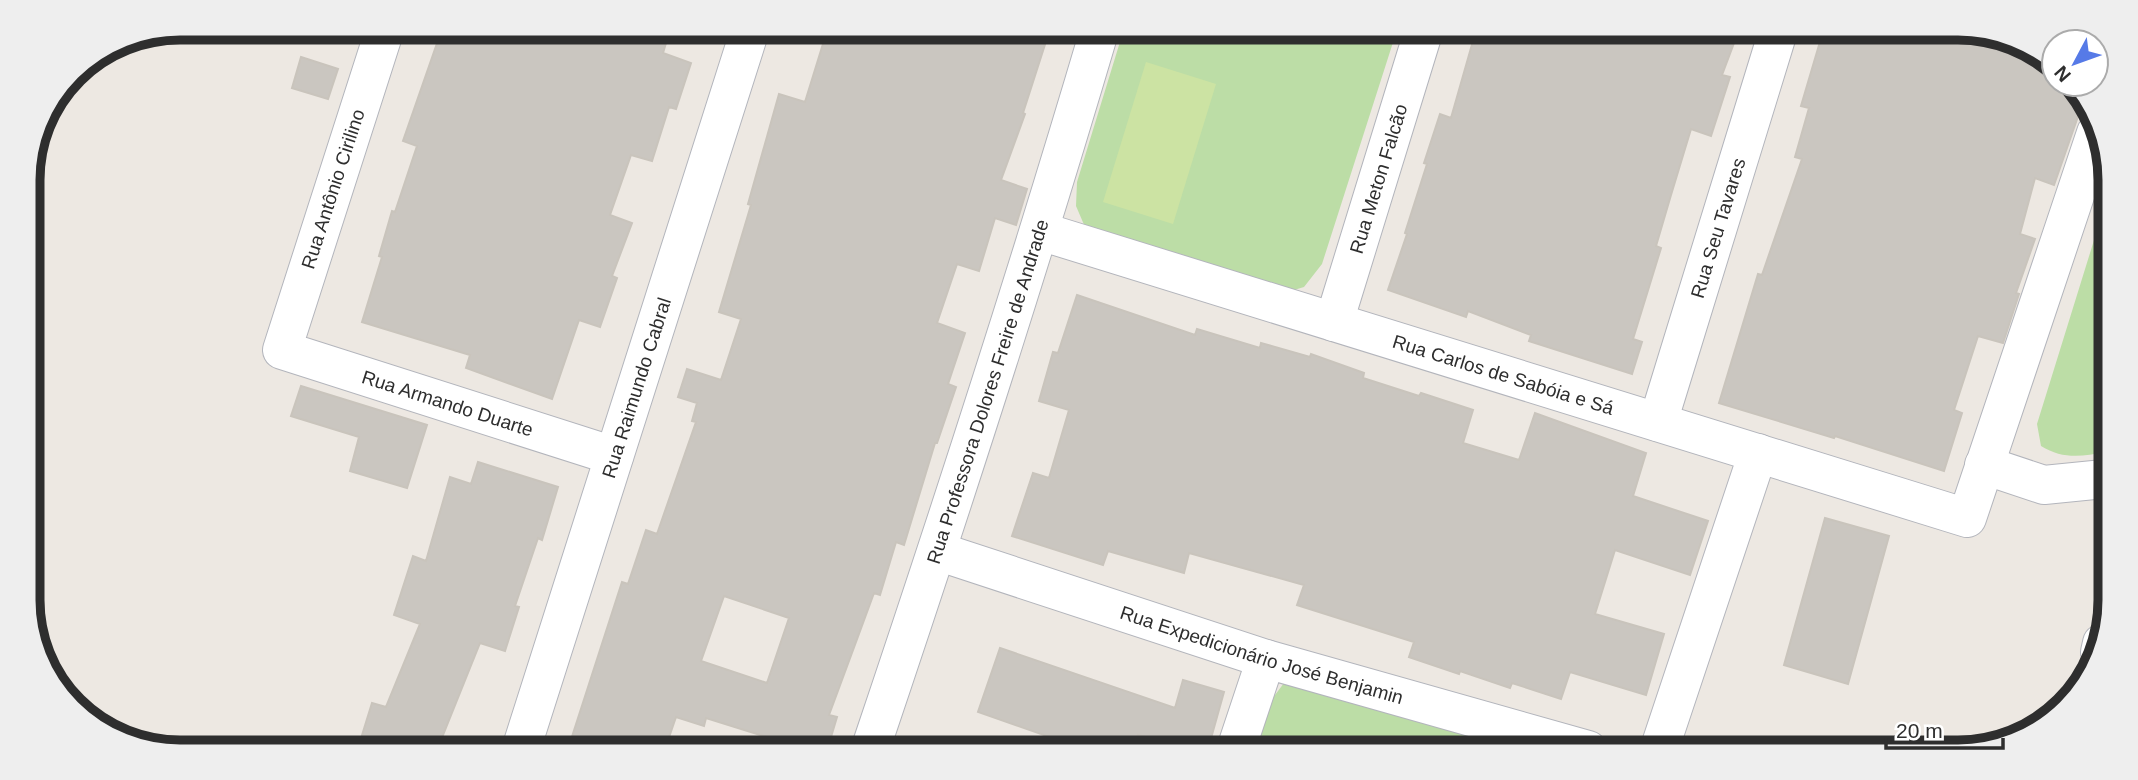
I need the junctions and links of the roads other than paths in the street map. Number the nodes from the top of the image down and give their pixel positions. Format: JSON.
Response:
{"nodes":[{"id":1,"x":381,"y":40,"type":"edge"},
{"id":2,"x":747,"y":40,"type":"edge"},
{"id":3,"x":1097,"y":40,"type":"edge"},
{"id":4,"x":1421,"y":40,"type":"edge"},
{"id":5,"x":1775,"y":40,"type":"edge"},
{"id":6,"x":2093,"y":143,"type":"edge"},
{"id":7,"x":1040,"y":231,"type":"junction"},
{"id":8,"x":1334,"y":322,"type":"junction"},
{"id":9,"x":282,"y":350,"type":"joint"},
{"id":10,"x":1658,"y":422,"type":"junction"},
{"id":11,"x":1758,"y":453,"type":"junction"},
{"id":12,"x":614,"y":456,"type":"junction"},
{"id":13,"x":1984,"y":465,"type":"junction"},
{"id":14,"x":2098,"y":480,"type":"edge"},
{"id":15,"x":937,"y":551,"type":"junction"},
{"id":16,"x":1266,"y":659,"type":"junction"},
{"id":17,"x":1239,"y":739,"type":"edge"},
{"id":18,"x":1549,"y":739,"type":"edge"},
{"id":19,"x":1663,"y":739,"type":"edge"},
{"id":20,"x":524,"y":740,"type":"edge"},
{"id":21,"x":873,"y":740,"type":"edge"}],
"edges":[{"from":1,"to":9,"type":"street","name":"Rua Antônio Cirilino"},
{"from":2,"to":12,"type":"street","name":"Rua Raimundo Cabral"},
{"from":3,"to":7,"type":"street","name":"Rua Professora Dolores Freire de Andrade"},
{"from":4,"to":8,"type":"street","name":"Rua Meton Falcão"},
{"from":5,"to":10,"type":"street","name":"Rua Seu Tavares"},
{"from":6,"to":13,"type":"street"},
{"from":7,"to":8,"type":"street","name":"Rua Carlos de Sabóia e Sá"},
{"from":7,"to":15,"type":"street","name":"Rua Professora Dolores Freire de Andrade"},
{"from":8,"to":10,"type":"street","name":"Rua Carlos de Sabóia e Sá"},
{"from":9,"to":12,"type":"street","name":"Rua Armando Duarte"},
{"from":10,"to":11,"type":"street","name":"Rua Carlos de Sabóia e Sá"},
{"from":11,"to":13,"type":"street","name":"Rua Carlos de Sabóia e Sá"},
{"from":11,"to":19,"type":"street"},
{"from":12,"to":20,"type":"street","name":"Rua Raimundo Cabral"},
{"from":13,"to":14,"type":"street"},
{"from":15,"to":16,"type":"street","name":"Rua Expedicionário José Benjamin"},
{"from":15,"to":21,"type":"street","name":"Rua Professora Dolores Freire de Andrade"},
{"from":16,"to":17,"type":"street"},
{"from":16,"to":18,"type":"street","name":"Rua Expedicionário José Benjamin"}]}
